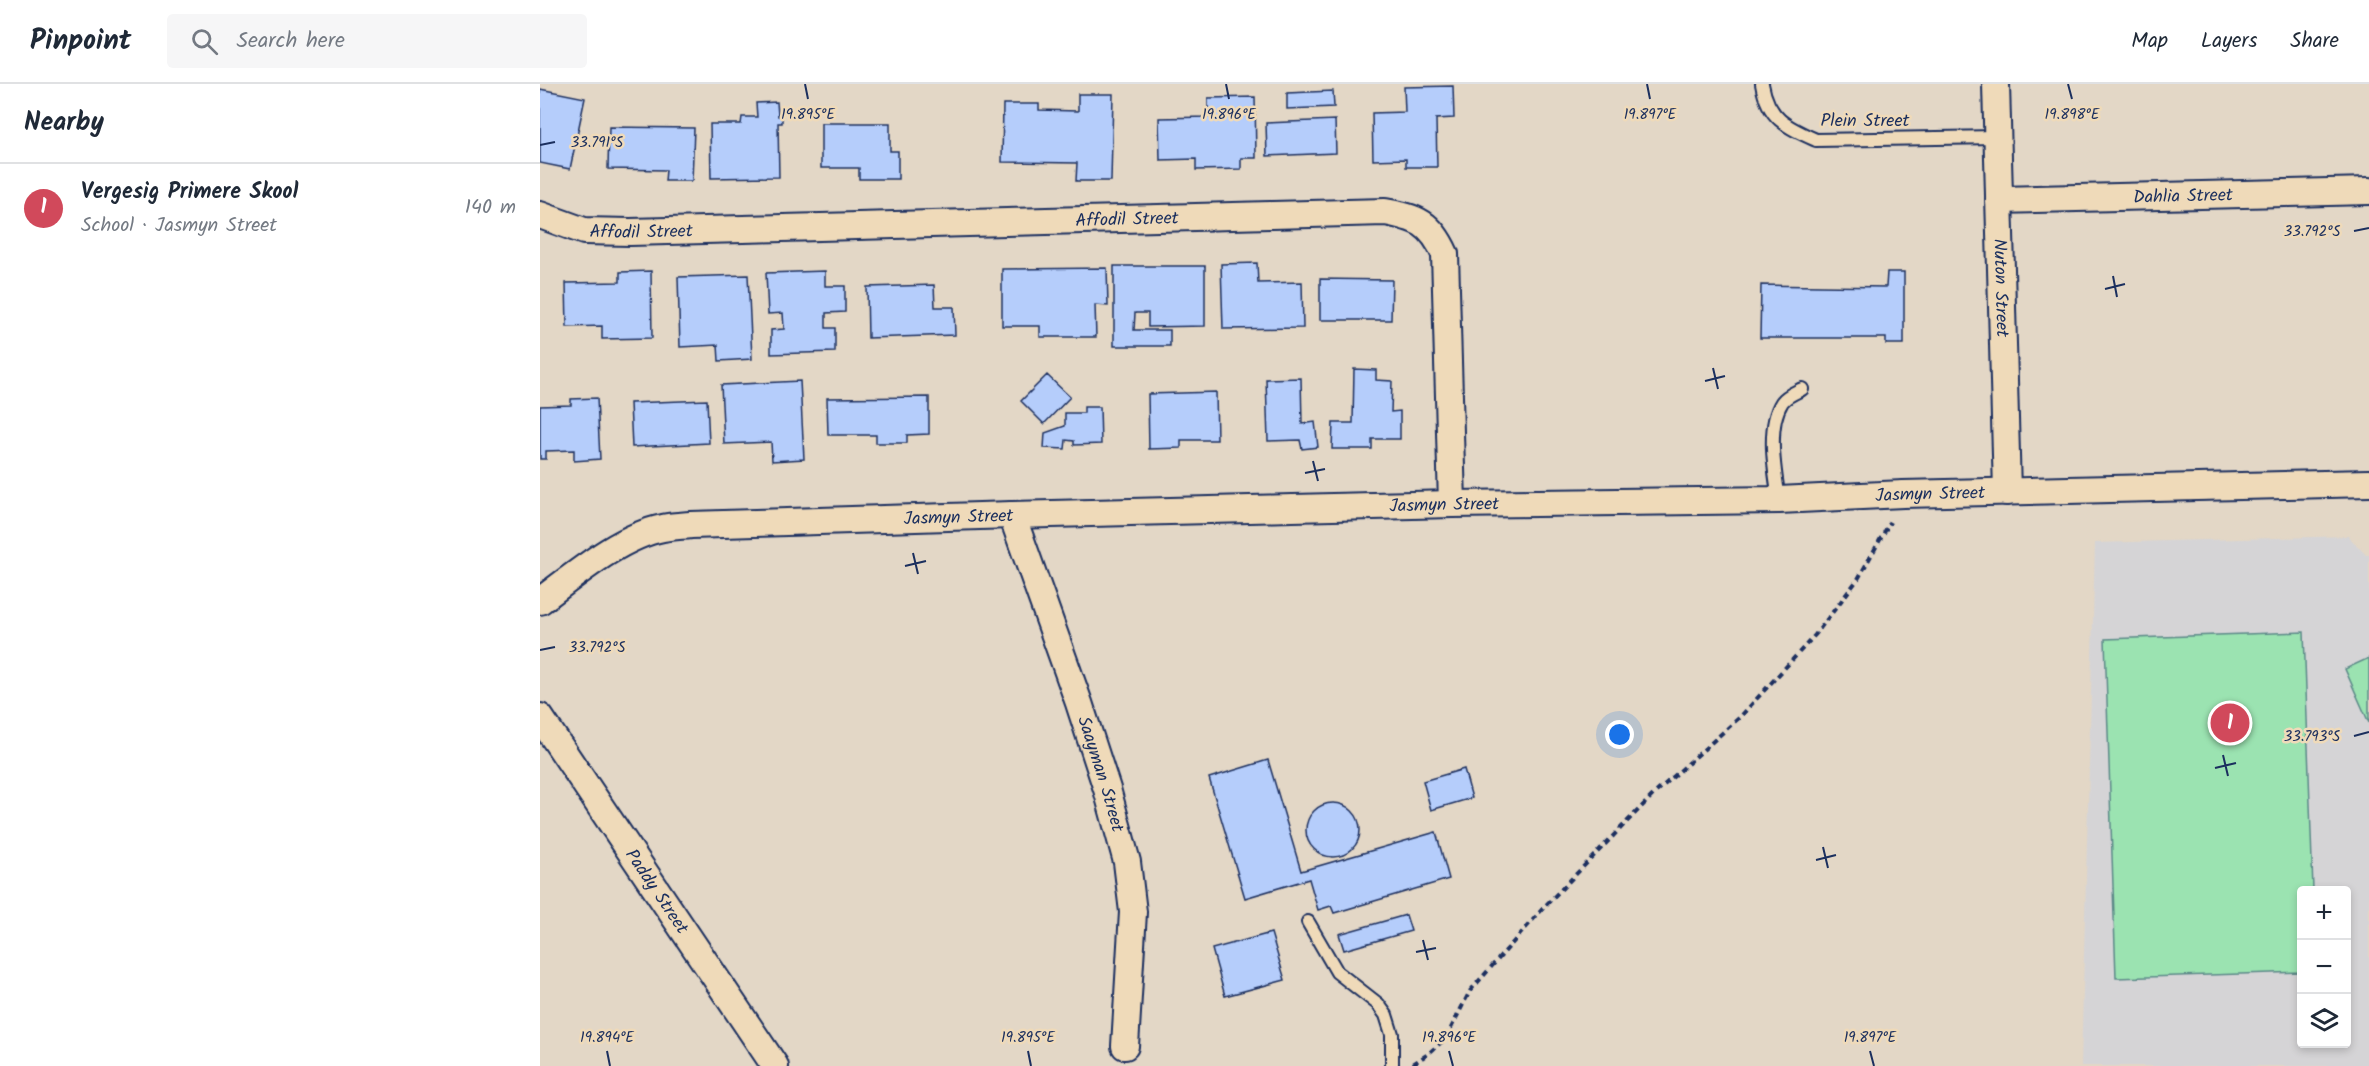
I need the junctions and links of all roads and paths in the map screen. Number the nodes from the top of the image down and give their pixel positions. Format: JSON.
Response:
{"nodes":[{"id":1,"x":1762,"y":84,"type":"edge"},
{"id":2,"x":1996,"y":84,"type":"edge"},
{"id":3,"x":1997,"y":137,"type":"junction"},
{"id":4,"x":2369,"y":191,"type":"edge"},
{"id":5,"x":1999,"y":200,"type":"junction"},
{"id":6,"x":540,"y":215,"type":"edge"},
{"id":7,"x":1802,"y":389,"type":"dead end"},
{"id":8,"x":2369,"y":483,"type":"edge"},
{"id":9,"x":2007,"y":492,"type":"junction"},
{"id":10,"x":1903,"y":494,"type":"junction"},
{"id":11,"x":1779,"y":500,"type":"junction"},
{"id":12,"x":1452,"y":504,"type":"junction"},
{"id":13,"x":1012,"y":515,"type":"junction"},
{"id":14,"x":540,"y":601,"type":"edge"},
{"id":15,"x":540,"y":717,"type":"edge"},
{"id":16,"x":1308,"y":922,"type":"dead end"},
{"id":17,"x":1125,"y":1046,"type":"dead end"},
{"id":18,"x":776,"y":1066,"type":"edge"},
{"id":19,"x":1392,"y":1066,"type":"edge"},
{"id":20,"x":1410,"y":1066,"type":"edge"}],
"edges":[{"from":1,"to":3,"type":"lane","name":"Plein Street"},
{"from":2,"to":3,"type":"street","name":"Nuton Street"},
{"from":3,"to":5,"type":"street","name":"Nuton Street"},
{"from":4,"to":5,"type":"street","name":"Dahlia Street"},
{"from":5,"to":9,"type":"street","name":"Nuton Street"},
{"from":6,"to":12,"type":"street","name":"Affodil Street"},
{"from":7,"to":11,"type":"lane"},
{"from":8,"to":9,"type":"street","name":"Jasmyn Street"},
{"from":9,"to":10,"type":"street","name":"Jasmyn Street"},
{"from":10,"to":11,"type":"street","name":"Jasmyn Street"},
{"from":10,"to":20,"type":"path"},
{"from":11,"to":12,"type":"street","name":"Jasmyn Street"},
{"from":12,"to":13,"type":"street","name":"Jasmyn Street"},
{"from":13,"to":14,"type":"street","name":"Jasmyn Street"},
{"from":13,"to":17,"type":"street","name":"Saayman Street"},
{"from":15,"to":18,"type":"street","name":"Paddy Street"},
{"from":16,"to":19,"type":"lane"}]}
